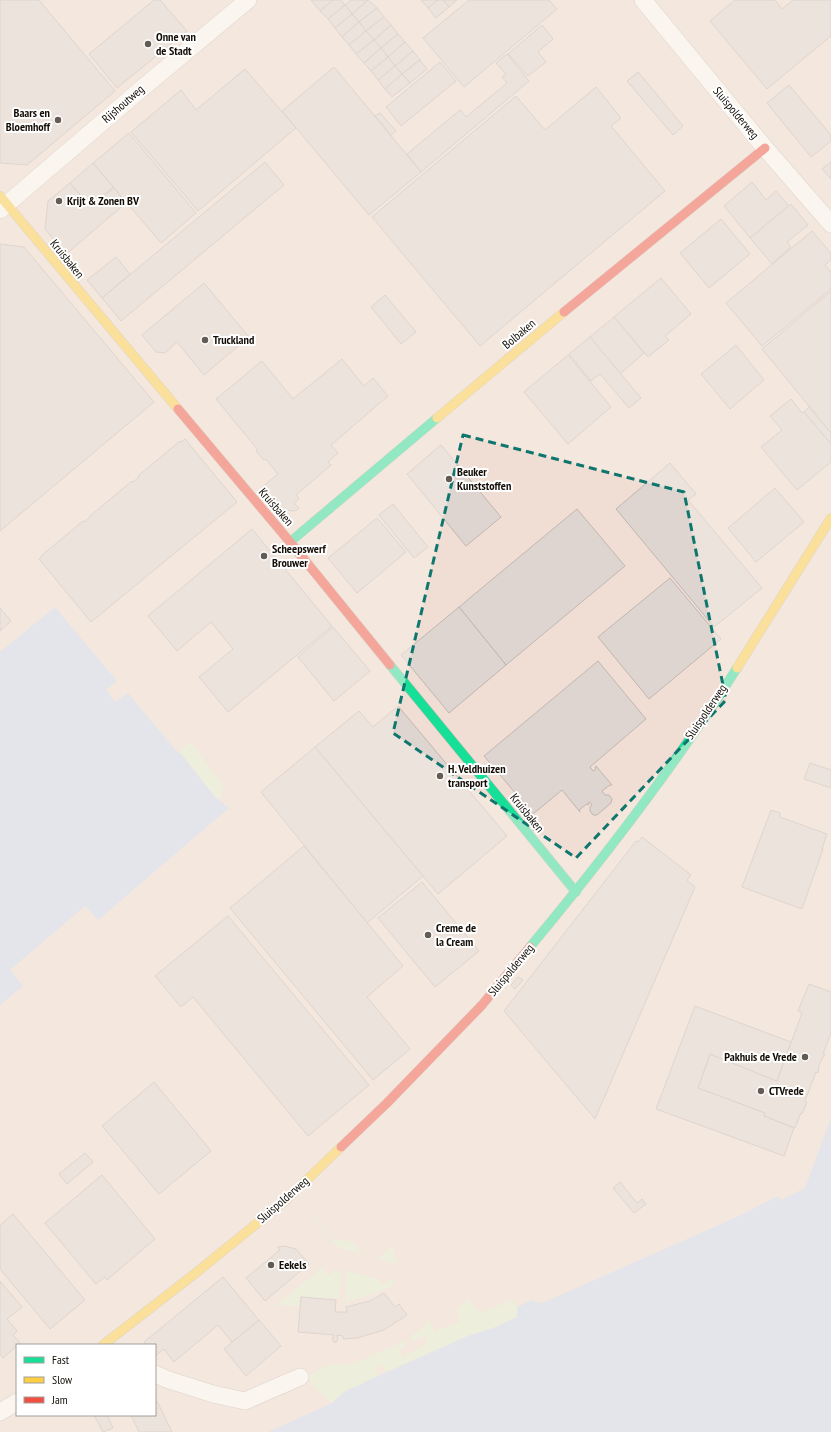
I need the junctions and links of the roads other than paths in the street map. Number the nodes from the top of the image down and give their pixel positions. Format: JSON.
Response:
{"nodes":[{"id":1,"x":248,"y":0,"type":"edge"},
{"id":2,"x":643,"y":0,"type":"edge"},
{"id":3,"x":765,"y":148,"type":"junction"},
{"id":4,"x":2,"y":204,"type":"edge"},
{"id":5,"x":831,"y":224,"type":"edge"},
{"id":6,"x":831,"y":518,"type":"edge"},
{"id":7,"x":290,"y":542,"type":"junction"},
{"id":8,"x":576,"y":892,"type":"junction"},
{"id":9,"x":104,"y":1344,"type":"edge"},
{"id":10,"x":156,"y":1374,"type":"edge"},
{"id":11,"x":300,"y":1377,"type":"dead end"},
{"id":12,"x":16,"y":1403,"type":"edge"},
{"id":13,"x":0,"y":1412,"type":"edge"}],
"edges":[{"from":1,"to":4,"type":"street","name":"Rijshoutweg"},
{"from":2,"to":3,"type":"street","name":"Sluispolderweg"},
{"from":3,"to":5,"type":"street","name":"Sluispolderweg"},
{"from":3,"to":7,"type":"street","name":"Bolbaken"},
{"from":4,"to":7,"type":"street","name":"Kruisbaken"},
{"from":6,"to":8,"type":"street","name":"Sluispolderweg"},
{"from":7,"to":8,"type":"street","name":"Kruisbaken"},
{"from":8,"to":9,"type":"street","name":"Sluispolderweg"},
{"from":10,"to":11,"type":"street"},
{"from":12,"to":13,"type":"street"}]}
